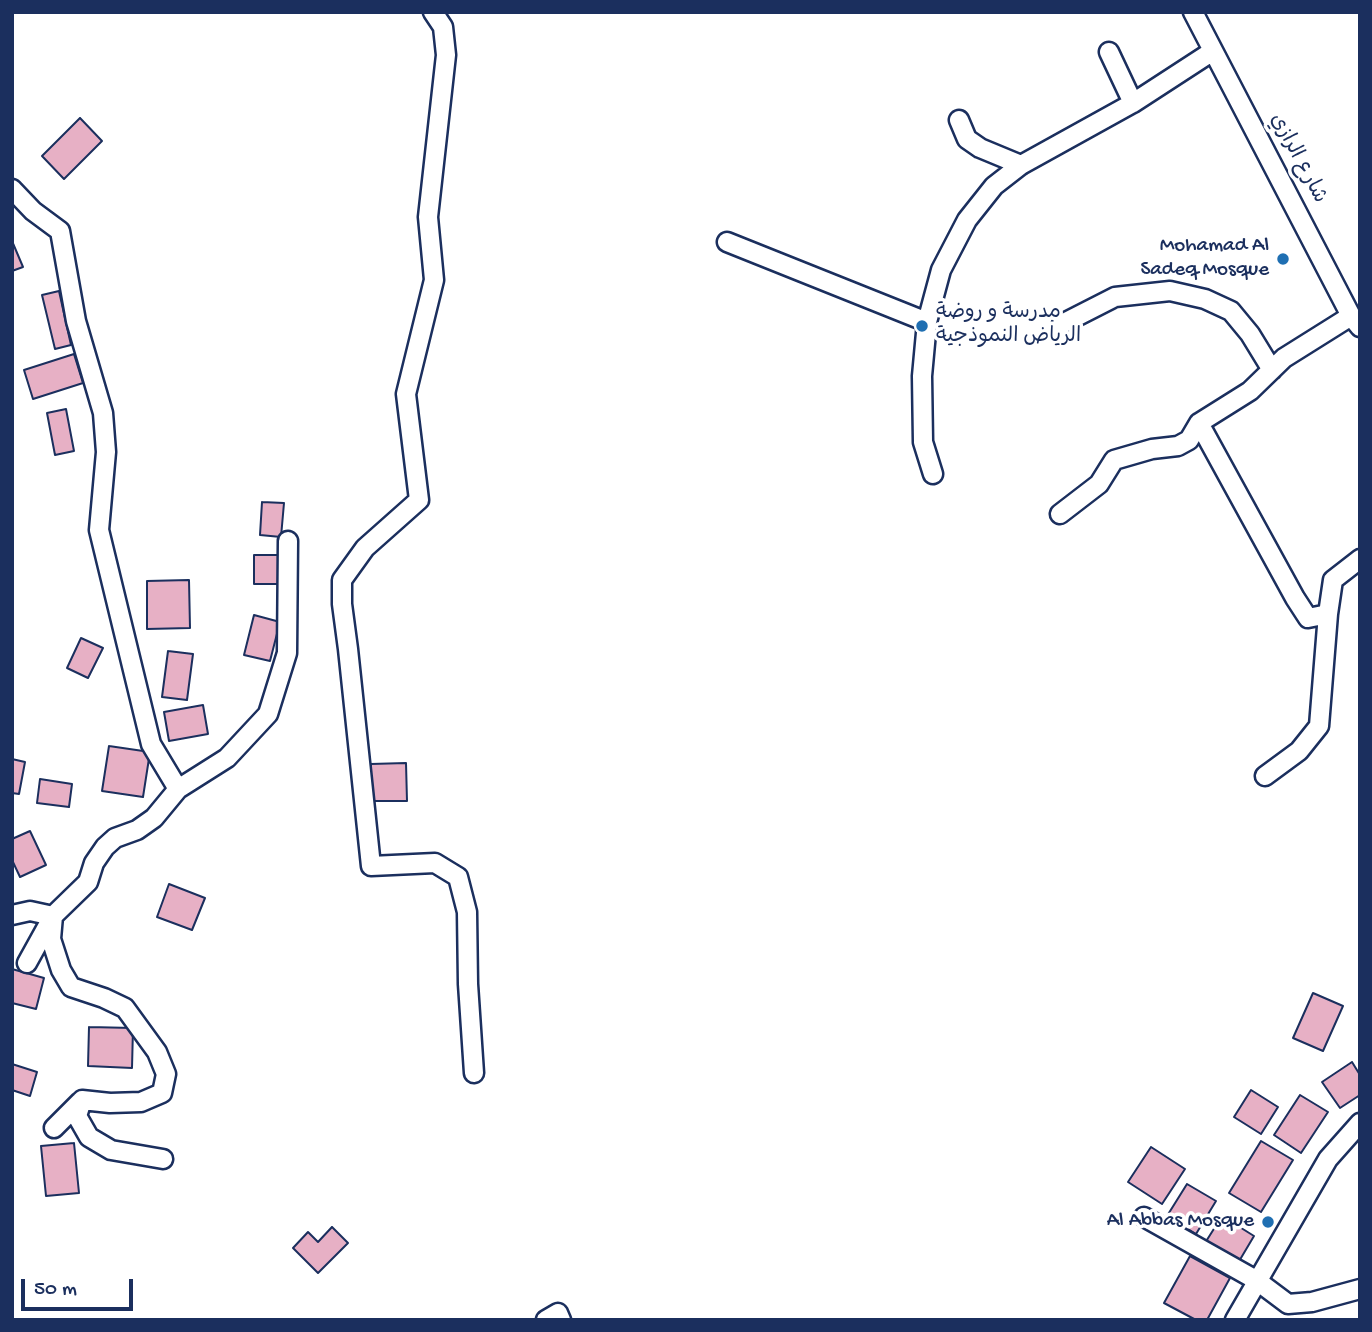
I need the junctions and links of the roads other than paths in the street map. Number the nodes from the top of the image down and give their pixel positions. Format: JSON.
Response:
{"nodes":[{"id":1,"x":433,"y":12,"type":"edge"},
{"id":2,"x":1193,"y":12,"type":"edge"},
{"id":3,"x":1109,"y":51,"type":"dead end"},
{"id":4,"x":1213,"y":51,"type":"junction"},
{"id":5,"x":1133,"y":103,"type":"junction"},
{"id":6,"x":959,"y":120,"type":"dead end"},
{"id":7,"x":1021,"y":164,"type":"junction"},
{"id":8,"x":12,"y":189,"type":"edge"},
{"id":9,"x":727,"y":242,"type":"dead end"},
{"id":10,"x":927,"y":322,"type":"junction"},
{"id":11,"x":1356,"y":322,"type":"edge"},
{"id":12,"x":1062,"y":324,"type":"dead end"},
{"id":13,"x":1272,"y":370,"type":"junction"},
{"id":14,"x":1199,"y":423,"type":"junction"},
{"id":15,"x":933,"y":474,"type":"dead end"},
{"id":16,"x":1060,"y":514,"type":"dead end"},
{"id":17,"x":288,"y":541,"type":"dead end"},
{"id":18,"x":1360,"y":559,"type":"edge"},
{"id":19,"x":1328,"y":614,"type":"junction"},
{"id":20,"x":1265,"y":776,"type":"dead end"},
{"id":21,"x":177,"y":789,"type":"junction"},
{"id":22,"x":12,"y":915,"type":"edge"},
{"id":23,"x":53,"y":916,"type":"junction"},
{"id":24,"x":27,"y":962,"type":"dead end"},
{"id":25,"x":474,"y":1073,"type":"dead end"},
{"id":26,"x":82,"y":1100,"type":"junction"},
{"id":27,"x":1360,"y":1123,"type":"edge"},
{"id":28,"x":54,"y":1128,"type":"dead end"},
{"id":29,"x":163,"y":1159,"type":"dead end"},
{"id":30,"x":1144,"y":1217,"type":"dead end"},
{"id":31,"x":1256,"y":1280,"type":"junction"},
{"id":32,"x":1360,"y":1289,"type":"edge"},
{"id":33,"x":546,"y":1320,"type":"edge"},
{"id":34,"x":561,"y":1320,"type":"edge"},
{"id":35,"x":1235,"y":1320,"type":"edge"}],
"edges":[{"from":1,"to":25,"type":"street"},
{"from":2,"to":4,"type":"street","name":"شارع الرازي"},
{"from":3,"to":5,"type":"street"},
{"from":4,"to":5,"type":"street"},
{"from":4,"to":11,"type":"street","name":"شارع الرازي"},
{"from":5,"to":7,"type":"street"},
{"from":6,"to":7,"type":"street"},
{"from":7,"to":10,"type":"street"},
{"from":8,"to":21,"type":"street"},
{"from":9,"to":10,"type":"street"},
{"from":10,"to":15,"type":"street"},
{"from":11,"to":13,"type":"street"},
{"from":12,"to":13,"type":"street"},
{"from":13,"to":14,"type":"street"},
{"from":14,"to":16,"type":"street"},
{"from":14,"to":19,"type":"street"},
{"from":17,"to":21,"type":"street"},
{"from":18,"to":19,"type":"street"},
{"from":19,"to":20,"type":"street"},
{"from":21,"to":23,"type":"street"},
{"from":22,"to":23,"type":"street"},
{"from":23,"to":24,"type":"street"},
{"from":23,"to":26,"type":"street"},
{"from":26,"to":28,"type":"street"},
{"from":26,"to":29,"type":"street"},
{"from":27,"to":31,"type":"street"},
{"from":30,"to":31,"type":"street"},
{"from":31,"to":32,"type":"street"},
{"from":31,"to":35,"type":"street"},
{"from":33,"to":34,"type":"street"}]}
